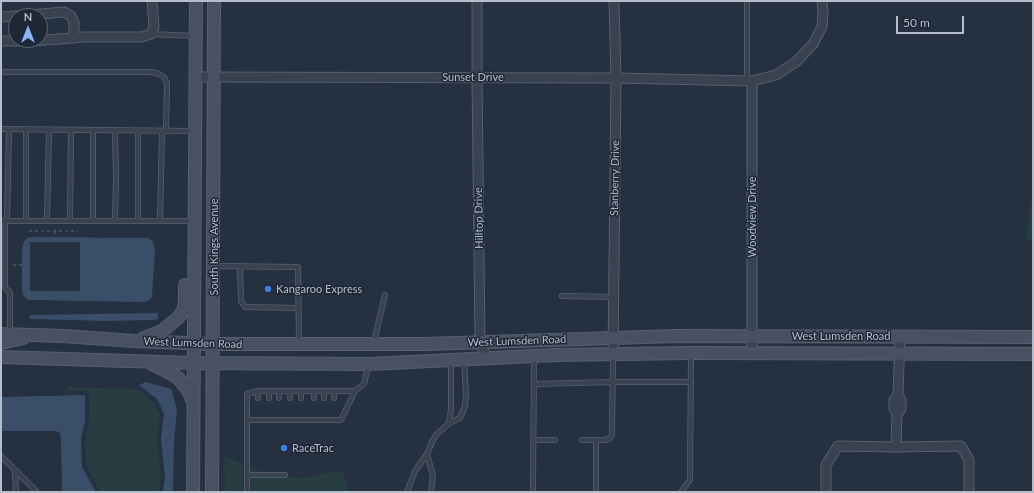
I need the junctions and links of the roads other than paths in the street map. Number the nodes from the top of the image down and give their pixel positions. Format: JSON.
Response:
{"nodes":[{"id":1,"x":152,"y":1,"type":"edge"},
{"id":2,"x":196,"y":1,"type":"edge"},
{"id":3,"x":214,"y":1,"type":"edge"},
{"id":4,"x":477,"y":1,"type":"edge"},
{"id":5,"x":614,"y":1,"type":"edge"},
{"id":6,"x":747,"y":1,"type":"edge"},
{"id":7,"x":822,"y":1,"type":"edge"},
{"id":8,"x":48,"y":13,"type":"edge"},
{"id":9,"x":151,"y":34,"type":"junction"},
{"id":10,"x":195,"y":36,"type":"junction"},
{"id":11,"x":74,"y":38,"type":"junction"},
{"id":12,"x":1,"y":41,"type":"edge"},
{"id":13,"x":1,"y":72,"type":"edge"},
{"id":14,"x":195,"y":77,"type":"junction"},
{"id":15,"x":214,"y":77,"type":"junction"},
{"id":16,"x":477,"y":77,"type":"junction"},
{"id":17,"x":616,"y":78,"type":"junction"},
{"id":18,"x":750,"y":81,"type":"junction"},
{"id":19,"x":1,"y":129,"type":"edge"},
{"id":20,"x":9,"y":130,"type":"junction"},
{"id":21,"x":26,"y":130,"type":"junction"},
{"id":22,"x":49,"y":130,"type":"junction"},
{"id":23,"x":71,"y":130,"type":"junction"},
{"id":24,"x":93,"y":130,"type":"junction"},
{"id":25,"x":115,"y":130,"type":"junction"},
{"id":26,"x":138,"y":131,"type":"junction"},
{"id":27,"x":164,"y":131,"type":"junction"},
{"id":28,"x":194,"y":131,"type":"junction"},
{"id":29,"x":4,"y":221,"type":"edge"},
{"id":30,"x":26,"y":221,"type":"junction"},
{"id":31,"x":48,"y":221,"type":"junction"},
{"id":32,"x":70,"y":221,"type":"junction"},
{"id":33,"x":93,"y":221,"type":"junction"},
{"id":34,"x":115,"y":221,"type":"junction"},
{"id":35,"x":138,"y":221,"type":"junction"},
{"id":36,"x":160,"y":221,"type":"junction"},
{"id":37,"x":194,"y":221,"type":"junction"},
{"id":38,"x":3,"y":247,"type":"edge"},
{"id":39,"x":214,"y":266,"type":"junction"},
{"id":40,"x":240,"y":266,"type":"junction"},
{"id":41,"x":3,"y":290,"type":"edge"},
{"id":42,"x":385,"y":295,"type":"dead end"},
{"id":43,"x":562,"y":296,"type":"dead end"},
{"id":44,"x":614,"y":296,"type":"junction"},
{"id":45,"x":298,"y":308,"type":"junction"},
{"id":46,"x":5,"y":334,"type":"edge"},
{"id":47,"x":36,"y":335,"type":"junction"},
{"id":48,"x":752,"y":336,"type":"junction"},
{"id":49,"x":900,"y":336,"type":"junction"},
{"id":50,"x":1033,"y":336,"type":"edge"},
{"id":51,"x":614,"y":337,"type":"junction"},
{"id":52,"x":133,"y":341,"type":"junction"},
{"id":53,"x":1,"y":343,"type":"edge"},
{"id":54,"x":480,"y":343,"type":"junction"},
{"id":55,"x":193,"y":344,"type":"junction"},
{"id":56,"x":213,"y":344,"type":"junction"},
{"id":57,"x":299,"y":344,"type":"junction"},
{"id":58,"x":374,"y":344,"type":"junction"},
{"id":59,"x":691,"y":353,"type":"junction"},
{"id":60,"x":752,"y":353,"type":"junction"},
{"id":61,"x":899,"y":354,"type":"junction"},
{"id":62,"x":1033,"y":354,"type":"edge"},
{"id":63,"x":613,"y":355,"type":"junction"},
{"id":64,"x":534,"y":356,"type":"junction"},
{"id":65,"x":1,"y":357,"type":"edge"},
{"id":66,"x":487,"y":358,"type":"junction"},
{"id":67,"x":451,"y":360,"type":"junction"},
{"id":68,"x":464,"y":360,"type":"junction"},
{"id":69,"x":145,"y":362,"type":"junction"},
{"id":70,"x":193,"y":363,"type":"junction"},
{"id":71,"x":213,"y":364,"type":"junction"},
{"id":72,"x":369,"y":364,"type":"junction"},
{"id":73,"x":613,"y":382,"type":"junction"},
{"id":74,"x":691,"y":382,"type":"junction"},
{"id":75,"x":534,"y":384,"type":"junction"},
{"id":76,"x":258,"y":391,"type":"junction"},
{"id":77,"x":269,"y":391,"type":"junction"},
{"id":78,"x":279,"y":391,"type":"junction"},
{"id":79,"x":290,"y":391,"type":"junction"},
{"id":80,"x":301,"y":391,"type":"junction"},
{"id":81,"x":314,"y":391,"type":"junction"},
{"id":82,"x":324,"y":391,"type":"junction"},
{"id":83,"x":334,"y":391,"type":"junction"},
{"id":84,"x":355,"y":391,"type":"junction"},
{"id":85,"x":258,"y":398,"type":"dead end"},
{"id":86,"x":269,"y":398,"type":"dead end"},
{"id":87,"x":279,"y":398,"type":"dead end"},
{"id":88,"x":290,"y":398,"type":"dead end"},
{"id":89,"x":301,"y":398,"type":"dead end"},
{"id":90,"x":314,"y":398,"type":"dead end"},
{"id":91,"x":324,"y":398,"type":"dead end"},
{"id":92,"x":334,"y":398,"type":"dead end"},
{"id":93,"x":193,"y":403,"type":"junction"},
{"id":94,"x":246,"y":420,"type":"junction"},
{"id":95,"x":449,"y":423,"type":"junction"},
{"id":96,"x":534,"y":440,"type":"junction"},
{"id":97,"x":555,"y":440,"type":"dead end"},
{"id":98,"x":582,"y":440,"type":"dead end"},
{"id":99,"x":596,"y":440,"type":"junction"},
{"id":100,"x":896,"y":447,"type":"junction"},
{"id":101,"x":427,"y":454,"type":"junction"},
{"id":102,"x":1,"y":456,"type":"edge"},
{"id":103,"x":15,"y":471,"type":"junction"},
{"id":104,"x":246,"y":475,"type":"junction"},
{"id":105,"x":285,"y":475,"type":"dead end"},
{"id":106,"x":16,"y":492,"type":"edge"},
{"id":107,"x":36,"y":492,"type":"edge"},
{"id":108,"x":193,"y":492,"type":"edge"},
{"id":109,"x":212,"y":492,"type":"edge"},
{"id":110,"x":247,"y":492,"type":"edge"},
{"id":111,"x":408,"y":492,"type":"edge"},
{"id":112,"x":431,"y":492,"type":"edge"},
{"id":113,"x":533,"y":492,"type":"edge"},
{"id":114,"x":596,"y":492,"type":"edge"},
{"id":115,"x":681,"y":492,"type":"edge"},
{"id":116,"x":826,"y":492,"type":"edge"},
{"id":117,"x":969,"y":492,"type":"edge"}],
"edges":[{"from":1,"to":9,"type":"street"},
{"from":2,"to":10,"type":"main road","name":"South Kings Avenue"},
{"from":3,"to":15,"type":"main road","name":"South Kings Avenue"},
{"from":4,"to":16,"type":"street","name":"Hilltop Drive"},
{"from":5,"to":17,"type":"street","name":"Stanberry Drive"},
{"from":6,"to":18,"type":"lane"},
{"from":7,"to":18,"type":"street","name":"Sunset Drive"},
{"from":8,"to":11,"type":"street"},
{"from":9,"to":10,"type":"lane"},
{"from":9,"to":11,"type":"street"},
{"from":10,"to":14,"type":"main road","name":"South Kings Avenue"},
{"from":11,"to":12,"type":"street"},
{"from":13,"to":27,"type":"lane"},
{"from":14,"to":15,"type":"street","name":"Sunset Drive"},
{"from":14,"to":28,"type":"main road","name":"South Kings Avenue"},
{"from":15,"to":16,"type":"street","name":"Sunset Drive"},
{"from":15,"to":39,"type":"main road","name":"South Kings Avenue"},
{"from":16,"to":17,"type":"street","name":"Sunset Drive"},
{"from":16,"to":54,"type":"street","name":"Hilltop Drive"},
{"from":17,"to":18,"type":"street","name":"Sunset Drive"},
{"from":17,"to":44,"type":"street","name":"Stanberry Drive"},
{"from":18,"to":48,"type":"street","name":"Woodview Drive"},
{"from":19,"to":20,"type":"lane"},
{"from":20,"to":21,"type":"lane"},
{"from":20,"to":29,"type":"lane"},
{"from":21,"to":22,"type":"lane"},
{"from":21,"to":30,"type":"lane"},
{"from":22,"to":23,"type":"lane"},
{"from":22,"to":31,"type":"lane"},
{"from":23,"to":24,"type":"lane"},
{"from":23,"to":32,"type":"lane"},
{"from":24,"to":25,"type":"lane"},
{"from":24,"to":33,"type":"lane"},
{"from":25,"to":26,"type":"lane"},
{"from":25,"to":34,"type":"lane"},
{"from":26,"to":27,"type":"lane"},
{"from":26,"to":35,"type":"lane"},
{"from":27,"to":28,"type":"lane"},
{"from":27,"to":36,"type":"lane"},
{"from":28,"to":37,"type":"main road","name":"South Kings Avenue"},
{"from":29,"to":30,"type":"lane"},
{"from":29,"to":38,"type":"lane"},
{"from":30,"to":31,"type":"lane"},
{"from":31,"to":32,"type":"lane"},
{"from":32,"to":33,"type":"lane"},
{"from":33,"to":34,"type":"lane"},
{"from":34,"to":35,"type":"lane"},
{"from":35,"to":36,"type":"lane"},
{"from":36,"to":37,"type":"lane"},
{"from":37,"to":52,"type":"main road"},
{"from":37,"to":55,"type":"main road","name":"South Kings Avenue"},
{"from":38,"to":41,"type":"lane"},
{"from":39,"to":40,"type":"lane"},
{"from":39,"to":56,"type":"main road","name":"South Kings Avenue"},
{"from":40,"to":45,"type":"lane"},
{"from":40,"to":45,"type":"lane"},
{"from":41,"to":46,"type":"lane"},
{"from":42,"to":58,"type":"lane"},
{"from":43,"to":44,"type":"lane"},
{"from":44,"to":51,"type":"street","name":"Stanberry Drive"},
{"from":45,"to":57,"type":"lane"},
{"from":46,"to":47,"type":"main road","name":"West Lumsden Road"},
{"from":47,"to":52,"type":"main road","name":"West Lumsden Road"},
{"from":47,"to":53,"type":"main road"},
{"from":48,"to":49,"type":"main road","name":"West Lumsden Road"},
{"from":48,"to":51,"type":"main road","name":"West Lumsden Road"},
{"from":48,"to":60,"type":"street","name":"Woodview Drive"},
{"from":49,"to":50,"type":"main road","name":"West Lumsden Road"},
{"from":49,"to":61,"type":"street"},
{"from":51,"to":54,"type":"main road","name":"West Lumsden Road"},
{"from":51,"to":63,"type":"street","name":"Stanberry Drive"},
{"from":52,"to":55,"type":"main road","name":"West Lumsden Road"},
{"from":54,"to":58,"type":"main road","name":"West Lumsden Road"},
{"from":54,"to":66,"type":"street","name":"Hilltop Drive"},
{"from":55,"to":56,"type":"main road","name":"West Lumsden Road"},
{"from":55,"to":70,"type":"main road","name":"South Kings Avenue"},
{"from":56,"to":57,"type":"main road","name":"West Lumsden Road"},
{"from":56,"to":71,"type":"main road","name":"South Kings Avenue"},
{"from":57,"to":58,"type":"main road","name":"West Lumsden Road"},
{"from":59,"to":60,"type":"main road","name":"West Lumsden Road"},
{"from":59,"to":63,"type":"main road","name":"West Lumsden Road"},
{"from":59,"to":74,"type":"lane"},
{"from":60,"to":61,"type":"main road","name":"West Lumsden Road"},
{"from":61,"to":62,"type":"main road","name":"West Lumsden Road"},
{"from":61,"to":100,"type":"street"},
{"from":63,"to":64,"type":"main road","name":"West Lumsden Road"},
{"from":63,"to":73,"type":"lane"},
{"from":64,"to":66,"type":"main road","name":"West Lumsden Road"},
{"from":64,"to":75,"type":"lane"},
{"from":65,"to":69,"type":"main road","name":"West Lumsden Road"},
{"from":66,"to":68,"type":"main road","name":"West Lumsden Road"},
{"from":67,"to":68,"type":"main road","name":"West Lumsden Road"},
{"from":67,"to":72,"type":"main road","name":"West Lumsden Road"},
{"from":67,"to":95,"type":"lane"},
{"from":68,"to":95,"type":"lane"},
{"from":69,"to":70,"type":"main road","name":"West Lumsden Road"},
{"from":69,"to":93,"type":"main road"},
{"from":70,"to":71,"type":"main road","name":"West Lumsden Road"},
{"from":70,"to":93,"type":"main road","name":"South Kings Avenue"},
{"from":71,"to":72,"type":"main road","name":"West Lumsden Road"},
{"from":71,"to":109,"type":"main road","name":"South Kings Avenue"},
{"from":72,"to":84,"type":"lane"},
{"from":73,"to":74,"type":"lane"},
{"from":73,"to":75,"type":"lane"},
{"from":73,"to":99,"type":"lane"},
{"from":74,"to":115,"type":"lane"},
{"from":75,"to":96,"type":"lane"},
{"from":76,"to":77,"type":"lane"},
{"from":76,"to":85,"type":"lane"},
{"from":76,"to":94,"type":"lane"},
{"from":77,"to":78,"type":"lane"},
{"from":77,"to":86,"type":"lane"},
{"from":78,"to":79,"type":"lane"},
{"from":78,"to":87,"type":"lane"},
{"from":79,"to":80,"type":"lane"},
{"from":79,"to":88,"type":"lane"},
{"from":80,"to":81,"type":"lane"},
{"from":80,"to":89,"type":"lane"},
{"from":81,"to":82,"type":"lane"},
{"from":81,"to":90,"type":"lane"},
{"from":82,"to":83,"type":"lane"},
{"from":82,"to":91,"type":"lane"},
{"from":83,"to":84,"type":"lane"},
{"from":83,"to":92,"type":"lane"},
{"from":84,"to":94,"type":"lane"},
{"from":93,"to":108,"type":"main road","name":"South Kings Avenue"},
{"from":94,"to":104,"type":"lane"},
{"from":95,"to":101,"type":"lane"},
{"from":96,"to":97,"type":"lane"},
{"from":96,"to":113,"type":"lane"},
{"from":98,"to":99,"type":"lane"},
{"from":99,"to":114,"type":"lane"},
{"from":100,"to":116,"type":"street"},
{"from":100,"to":117,"type":"street"},
{"from":101,"to":111,"type":"lane"},
{"from":101,"to":112,"type":"lane"},
{"from":102,"to":103,"type":"lane"},
{"from":103,"to":106,"type":"lane"},
{"from":103,"to":107,"type":"lane"},
{"from":104,"to":105,"type":"lane"},
{"from":104,"to":110,"type":"lane"}]}
